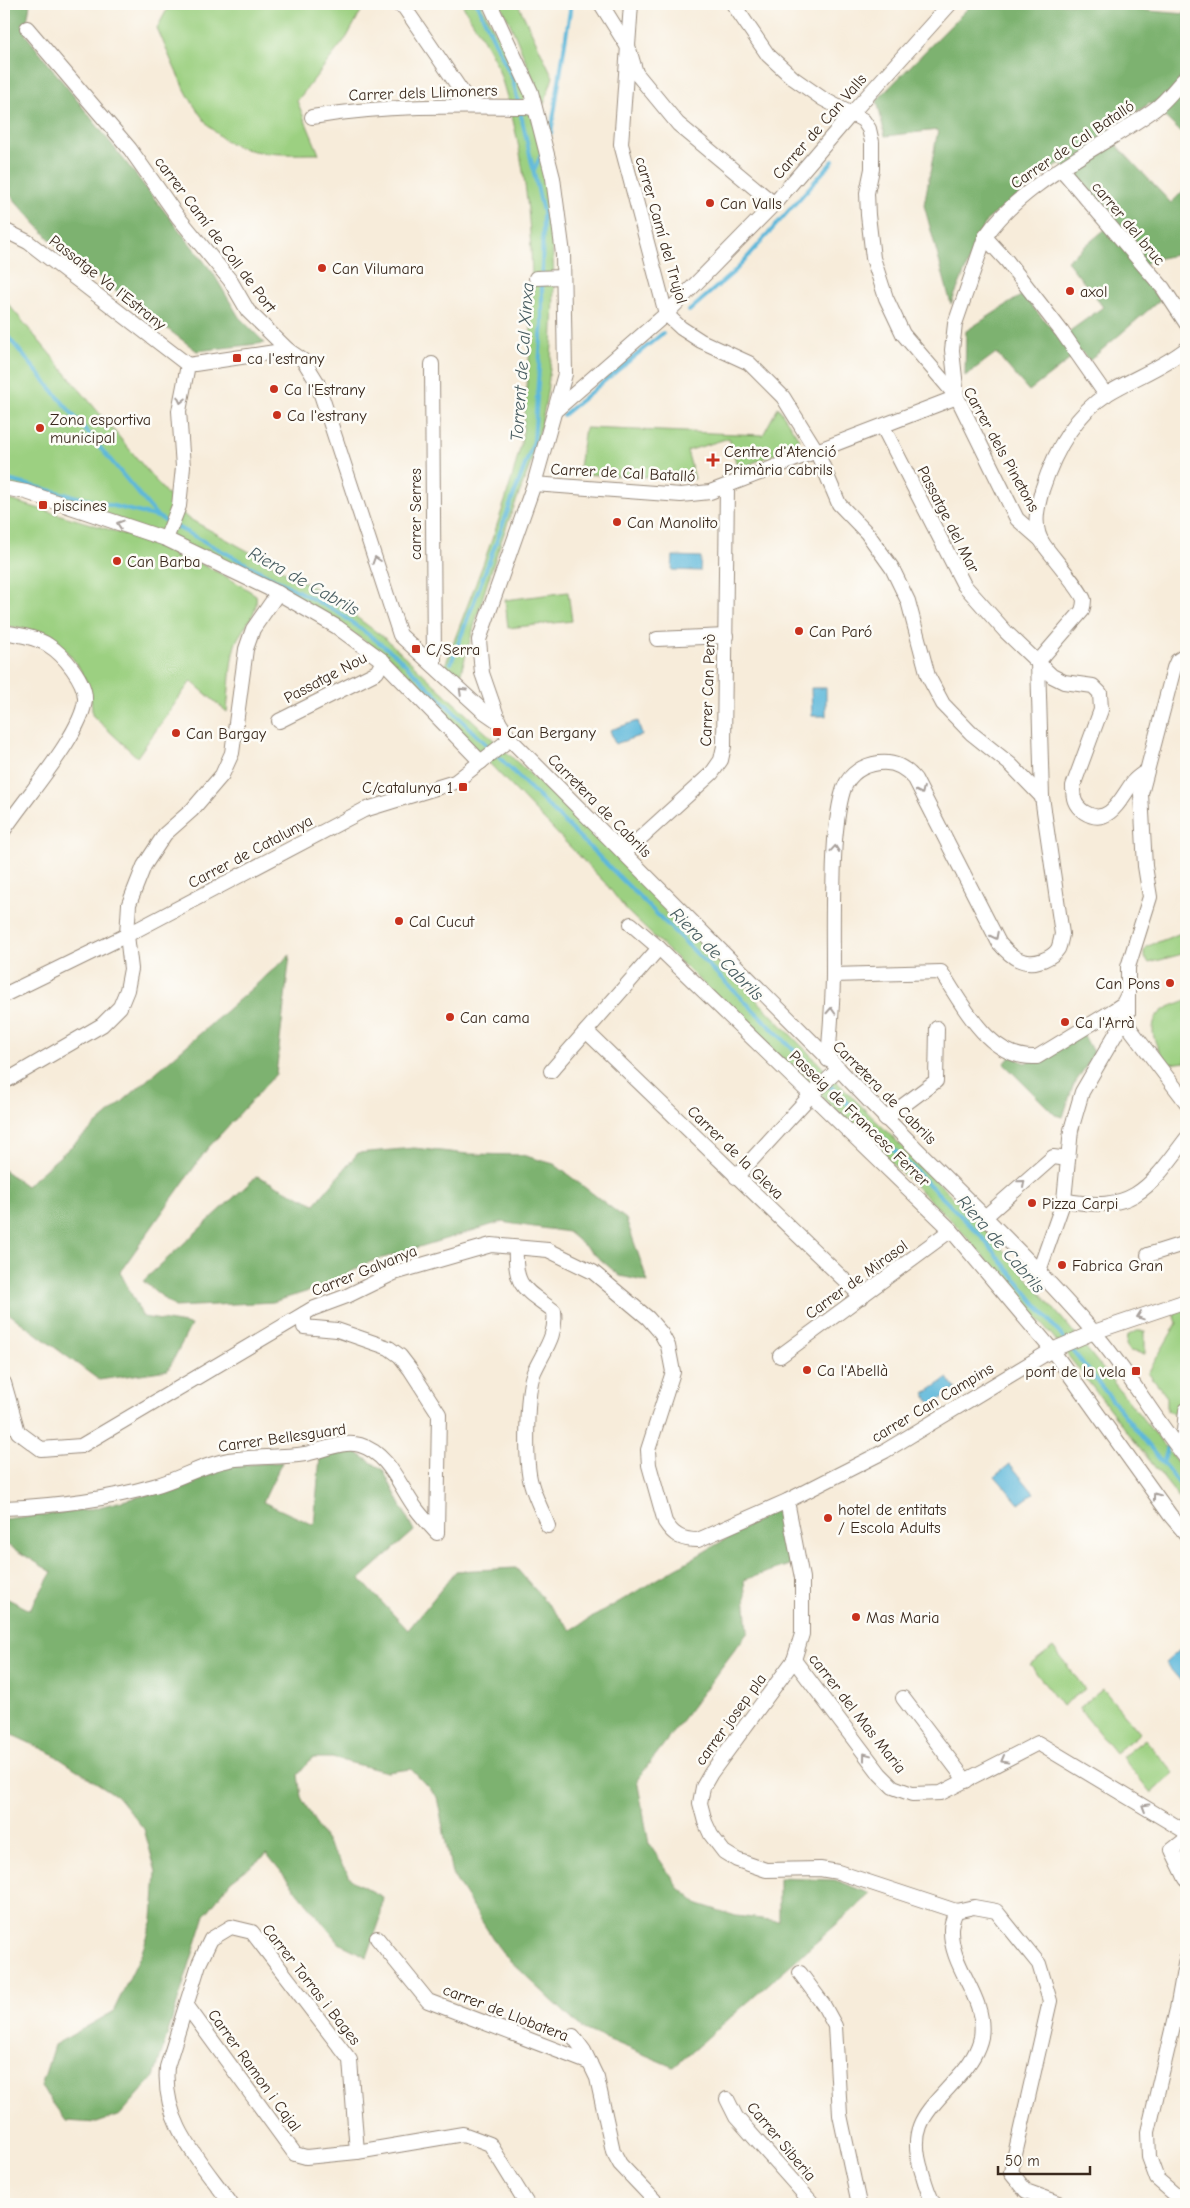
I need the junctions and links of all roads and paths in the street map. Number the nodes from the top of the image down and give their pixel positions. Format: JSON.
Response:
{"nodes":[{"id":1,"x":396,"y":4,"type":"edge"},
{"id":2,"x":490,"y":4,"type":"edge"},
{"id":3,"x":601,"y":4,"type":"edge"},
{"id":4,"x":631,"y":4,"type":"edge"},
{"id":5,"x":733,"y":4,"type":"edge"},
{"id":6,"x":950,"y":4,"type":"edge"},
{"id":7,"x":26,"y":28,"type":"dead end"},
{"id":8,"x":629,"y":48,"type":"junction"},
{"id":9,"x":1186,"y":77,"type":"edge"},
{"id":10,"x":471,"y":105,"type":"junction"},
{"id":11,"x":531,"y":108,"type":"junction"},
{"id":12,"x":852,"y":113,"type":"junction"},
{"id":13,"x":312,"y":117,"type":"dead end"},
{"id":14,"x":1062,"y":170,"type":"junction"},
{"id":15,"x":774,"y":204,"type":"junction"},
{"id":16,"x":4,"y":230,"type":"edge"},
{"id":17,"x":985,"y":237,"type":"junction"},
{"id":18,"x":536,"y":278,"type":"dead end"},
{"id":19,"x":557,"y":278,"type":"junction"},
{"id":20,"x":666,"y":314,"type":"junction"},
{"id":21,"x":1186,"y":323,"type":"edge"},
{"id":22,"x":1186,"y":349,"type":"edge"},
{"id":23,"x":288,"y":350,"type":"junction"},
{"id":24,"x":432,"y":364,"type":"dead end"},
{"id":25,"x":188,"y":366,"type":"junction"},
{"id":26,"x":1106,"y":395,"type":"junction"},
{"id":27,"x":957,"y":398,"type":"junction"},
{"id":28,"x":556,"y":410,"type":"junction"},
{"id":29,"x":883,"y":427,"type":"junction"},
{"id":30,"x":816,"y":450,"type":"junction"},
{"id":31,"x":534,"y":484,"type":"junction"},
{"id":32,"x":727,"y":486,"type":"junction"},
{"id":33,"x":4,"y":488,"type":"edge"},
{"id":34,"x":170,"y":529,"type":"junction"},
{"id":35,"x":1041,"y":541,"type":"junction"},
{"id":36,"x":278,"y":593,"type":"junction"},
{"id":37,"x":4,"y":632,"type":"edge"},
{"id":38,"x":726,"y":636,"type":"junction"},
{"id":39,"x":657,"y":638,"type":"dead end"},
{"id":40,"x":1186,"y":655,"type":"edge"},
{"id":41,"x":383,"y":661,"type":"junction"},
{"id":42,"x":1038,"y":662,"type":"junction"},
{"id":43,"x":434,"y":665,"type":"junction"},
{"id":44,"x":279,"y":721,"type":"dead end"},
{"id":45,"x":499,"y":722,"type":"junction"},
{"id":46,"x":506,"y":742,"type":"junction"},
{"id":47,"x":484,"y":759,"type":"junction"},
{"id":48,"x":1145,"y":772,"type":"junction"},
{"id":49,"x":1042,"y":797,"type":"junction"},
{"id":50,"x":4,"y":830,"type":"edge"},
{"id":51,"x":624,"y":853,"type":"junction"},
{"id":52,"x":631,"y":924,"type":"dead end"},
{"id":53,"x":127,"y":935,"type":"junction"},
{"id":54,"x":659,"y":948,"type":"junction"},
{"id":55,"x":833,"y":975,"type":"junction"},
{"id":56,"x":1128,"y":994,"type":"junction"},
{"id":57,"x":4,"y":995,"type":"edge"},
{"id":58,"x":1125,"y":1022,"type":"junction"},
{"id":59,"x":937,"y":1028,"type":"dead end"},
{"id":60,"x":586,"y":1031,"type":"junction"},
{"id":61,"x":833,"y":1068,"type":"junction"},
{"id":62,"x":551,"y":1071,"type":"dead end"},
{"id":63,"x":4,"y":1082,"type":"edge"},
{"id":64,"x":814,"y":1092,"type":"junction"},
{"id":65,"x":1186,"y":1102,"type":"edge"},
{"id":66,"x":885,"y":1119,"type":"junction"},
{"id":67,"x":1186,"y":1139,"type":"edge"},
{"id":68,"x":1068,"y":1159,"type":"junction"},
{"id":69,"x":736,"y":1177,"type":"junction"},
{"id":70,"x":1064,"y":1200,"type":"junction"},
{"id":71,"x":986,"y":1216,"type":"junction"},
{"id":72,"x":951,"y":1230,"type":"junction"},
{"id":73,"x":1186,"y":1243,"type":"edge"},
{"id":74,"x":516,"y":1248,"type":"junction"},
{"id":75,"x":1148,"y":1255,"type":"dead end"},
{"id":76,"x":1039,"y":1271,"type":"junction"},
{"id":77,"x":862,"y":1297,"type":"junction"},
{"id":78,"x":1186,"y":1301,"type":"edge"},
{"id":79,"x":304,"y":1314,"type":"junction"},
{"id":80,"x":1089,"y":1334,"type":"junction"},
{"id":81,"x":1056,"y":1348,"type":"junction"},
{"id":82,"x":780,"y":1356,"type":"dead end"},
{"id":83,"x":4,"y":1383,"type":"edge"},
{"id":84,"x":1186,"y":1410,"type":"edge"},
{"id":85,"x":1184,"y":1455,"type":"edge"},
{"id":86,"x":787,"y":1501,"type":"junction"},
{"id":87,"x":4,"y":1508,"type":"edge"},
{"id":88,"x":548,"y":1526,"type":"dead end"},
{"id":89,"x":1186,"y":1534,"type":"edge"},
{"id":90,"x":794,"y":1660,"type":"junction"},
{"id":91,"x":904,"y":1698,"type":"dead end"},
{"id":92,"x":966,"y":1781,"type":"junction"},
{"id":93,"x":1186,"y":1832,"type":"edge"},
{"id":94,"x":1186,"y":1839,"type":"edge"},
{"id":95,"x":1186,"y":1879,"type":"edge"},
{"id":96,"x":956,"y":1911,"type":"junction"},
{"id":97,"x":377,"y":1938,"type":"dead end"},
{"id":98,"x":1186,"y":1959,"type":"edge"},
{"id":99,"x":800,"y":1973,"type":"dead end"},
{"id":100,"x":187,"y":2006,"type":"junction"},
{"id":101,"x":1182,"y":2014,"type":"edge"},
{"id":102,"x":573,"y":2036,"type":"dead end"},
{"id":103,"x":590,"y":2063,"type":"junction"},
{"id":104,"x":727,"y":2100,"type":"dead end"},
{"id":105,"x":357,"y":2152,"type":"junction"},
{"id":106,"x":231,"y":2204,"type":"edge"},
{"id":107,"x":527,"y":2204,"type":"edge"},
{"id":108,"x":658,"y":2204,"type":"edge"},
{"id":109,"x":813,"y":2204,"type":"edge"},
{"id":110,"x":859,"y":2204,"type":"edge"},
{"id":111,"x":934,"y":2204,"type":"edge"},
{"id":112,"x":1062,"y":2204,"type":"edge"},
{"id":113,"x":1186,"y":2204,"type":"edge"}],
"edges":[{"from":1,"to":10,"type":"street"},
{"from":2,"to":11,"type":"street","name":"Carretera de Cabrils"},
{"from":3,"to":8,"type":"street"},
{"from":4,"to":8,"type":"street","name":"carrer Camí del Trujol"},
{"from":5,"to":12,"type":"street","name":"Carrer dels Pinetons"},
{"from":6,"to":12,"type":"street","name":"Carrer de Can Valls"},
{"from":7,"to":23,"type":"street","name":"carrer Camí de Coll de Port"},
{"from":8,"to":15,"type":"street"},
{"from":8,"to":20,"type":"street","name":"carrer Camí del Trujol"},
{"from":9,"to":14,"type":"street","name":"Carrer de Cal Batalló"},
{"from":10,"to":11,"type":"street","name":"Carrer dels Llimoners"},
{"from":10,"to":13,"type":"street","name":"Carrer dels Llimoners"},
{"from":11,"to":19,"type":"street","name":"Carretera de Cabrils"},
{"from":12,"to":15,"type":"street","name":"Carrer de Can Valls"},
{"from":12,"to":27,"type":"street","name":"Carrer dels Pinetons"},
{"from":14,"to":17,"type":"street","name":"Carrer de Cal Batalló"},
{"from":14,"to":21,"type":"street","name":"carrer del bruc"},
{"from":15,"to":20,"type":"street","name":"Carrer de Can Valls"},
{"from":16,"to":25,"type":"street","name":"Passatge Va l'Estrany"},
{"from":17,"to":26,"type":"street"},
{"from":17,"to":27,"type":"street","name":"Carrer de Cal Batalló"},
{"from":18,"to":19,"type":"street"},
{"from":19,"to":28,"type":"street","name":"Carretera de Cabrils"},
{"from":20,"to":28,"type":"street","name":"Carrer de Can Valls"},
{"from":20,"to":30,"type":"street","name":"carrer Camí del Trujol"},
{"from":22,"to":26,"type":"street"},
{"from":23,"to":25,"type":"street"},
{"from":43,"to":23,"type":"street","name":"carrer Camí de Coll de Port","one_way":true},
{"from":24,"to":43,"type":"street","name":"carrer Serres"},
{"from":25,"to":34,"type":"street","one_way":true},
{"from":26,"to":35,"type":"street"},
{"from":27,"to":29,"type":"street","name":"Carrer de Cal Batalló"},
{"from":27,"to":35,"type":"street","name":"Carrer dels Pinetons"},
{"from":28,"to":31,"type":"street","name":"Carretera de Cabrils"},
{"from":29,"to":30,"type":"street","name":"Carrer de Cal Batalló"},
{"from":29,"to":42,"type":"street","name":"Passatge del Mar"},
{"from":30,"to":32,"type":"street","name":"Carrer de Cal Batalló"},
{"from":30,"to":49,"type":"street","name":"carrer Camí del Trujol"},
{"from":31,"to":32,"type":"street","name":"Carrer de Cal Batalló"},
{"from":31,"to":45,"type":"street","name":"Carretera de Cabrils"},
{"from":32,"to":38,"type":"street","name":"Carrer Can Però"},
{"from":34,"to":33,"type":"street","one_way":true},
{"from":34,"to":36,"type":"street"},
{"from":35,"to":42,"type":"street","name":"Carrer dels Pinetons"},
{"from":36,"to":41,"type":"street"},
{"from":36,"to":53,"type":"street"},
{"from":37,"to":50,"type":"street"},
{"from":38,"to":39,"type":"street"},
{"from":38,"to":51,"type":"street","name":"Carrer Can Però"},
{"from":40,"to":48,"type":"street"},
{"from":41,"to":44,"type":"street","name":"Passatge Nou"},
{"from":41,"to":47,"type":"street"},
{"from":42,"to":48,"type":"street","name":"Passatge del Mar"},
{"from":42,"to":49,"type":"street"},
{"from":45,"to":43,"type":"street","name":"carrer Camí de Coll de Port","one_way":true},
{"from":45,"to":46,"type":"street","name":"Carretera de Cabrils"},
{"from":46,"to":47,"type":"street","name":"Carrer de Catalunya"},
{"from":46,"to":51,"type":"street","name":"Carretera de Cabrils"},
{"from":47,"to":53,"type":"street","name":"Carrer de Catalunya"},
{"from":48,"to":56,"type":"street"},
{"from":55,"to":49,"type":"street","one_way":true},
{"from":51,"to":61,"type":"street","name":"Carretera de Cabrils"},
{"from":52,"to":54,"type":"street","name":"Passeig de Francesc Ferrer"},
{"from":53,"to":57,"type":"street","name":"Carrer de Catalunya"},
{"from":53,"to":63,"type":"street"},
{"from":54,"to":60,"type":"street"},
{"from":54,"to":64,"type":"street","name":"Passeig de Francesc Ferrer"},
{"from":55,"to":56,"type":"street"},
{"from":61,"to":55,"type":"street","one_way":true},
{"from":56,"to":58,"type":"street"},
{"from":58,"to":65,"type":"street"},
{"from":58,"to":68,"type":"street"},
{"from":59,"to":66,"type":"street"},
{"from":60,"to":62,"type":"street"},
{"from":60,"to":69,"type":"street","name":"Carrer de la Gleva"},
{"from":61,"to":64,"type":"street"},
{"from":61,"to":66,"type":"street","name":"Carretera de Cabrils"},
{"from":64,"to":69,"type":"street"},
{"from":64,"to":72,"type":"street","name":"Passeig de Francesc Ferrer"},
{"from":66,"to":71,"type":"street","name":"Carretera de Cabrils"},
{"from":67,"to":70,"type":"street"},
{"from":68,"to":70,"type":"street"},
{"from":71,"to":68,"type":"street","one_way":true},
{"from":69,"to":77,"type":"street","name":"Carrer de la Gleva"},
{"from":70,"to":76,"type":"street"},
{"from":71,"to":76,"type":"street","name":"Carretera de Cabrils"},
{"from":72,"to":77,"type":"street","name":"Carrer de Mirasol"},
{"from":72,"to":81,"type":"street","name":"Passeig de Francesc Ferrer"},
{"from":73,"to":75,"type":"street"},
{"from":74,"to":79,"type":"street","name":"Carrer Galvanya"},
{"from":74,"to":86,"type":"street","name":"Carrer Galvanya"},
{"from":74,"to":88,"type":"street"},
{"from":76,"to":80,"type":"street","name":"Carretera de Cabrils"},
{"from":77,"to":82,"type":"street","name":"Carrer de Mirasol"},
{"from":78,"to":80,"type":"street","name":"carrer Can Campins","one_way":true},
{"from":79,"to":83,"type":"street","name":"Carrer Galvanya"},
{"from":79,"to":87,"type":"street","name":"Carrer Bellesguard"},
{"from":80,"to":81,"type":"street","name":"carrer Can Campins"},
{"from":80,"to":85,"type":"street","name":"Carretera de Cabrils"},
{"from":81,"to":86,"type":"street","name":"carrer Can Campins"},
{"from":89,"to":81,"type":"street","name":"Passeig de Francesc Ferrer","one_way":true},
{"from":84,"to":85,"type":"street"},
{"from":86,"to":90,"type":"street","name":"carrer josep pla"},
{"from":92,"to":90,"type":"street","name":"carrer del Mas Maria","one_way":true},
{"from":90,"to":96,"type":"street","name":"carrer josep pla"},
{"from":91,"to":92,"type":"street"},
{"from":93,"to":92,"type":"street","name":"carrer del Mas Maria","one_way":true},
{"from":94,"to":95,"type":"street"},
{"from":96,"to":111,"type":"street"},
{"from":96,"to":112,"type":"street"},
{"from":97,"to":103,"type":"street","name":"carrer de Llobatera"},
{"from":98,"to":101,"type":"street"},
{"from":99,"to":110,"type":"street"},
{"from":100,"to":105,"type":"street","name":"Carrer Ramon i Cajal"},
{"from":100,"to":105,"type":"street","name":"Carrer Torras i Bages"},
{"from":100,"to":106,"type":"street","name":"Carrer Torras i Bages"},
{"from":101,"to":113,"type":"street"},
{"from":102,"to":103,"type":"street"},
{"from":103,"to":108,"type":"street"},
{"from":104,"to":109,"type":"street","name":"Carrer Siberia"},
{"from":105,"to":107,"type":"street","name":"Carrer Ramon i Cajal"}]}
